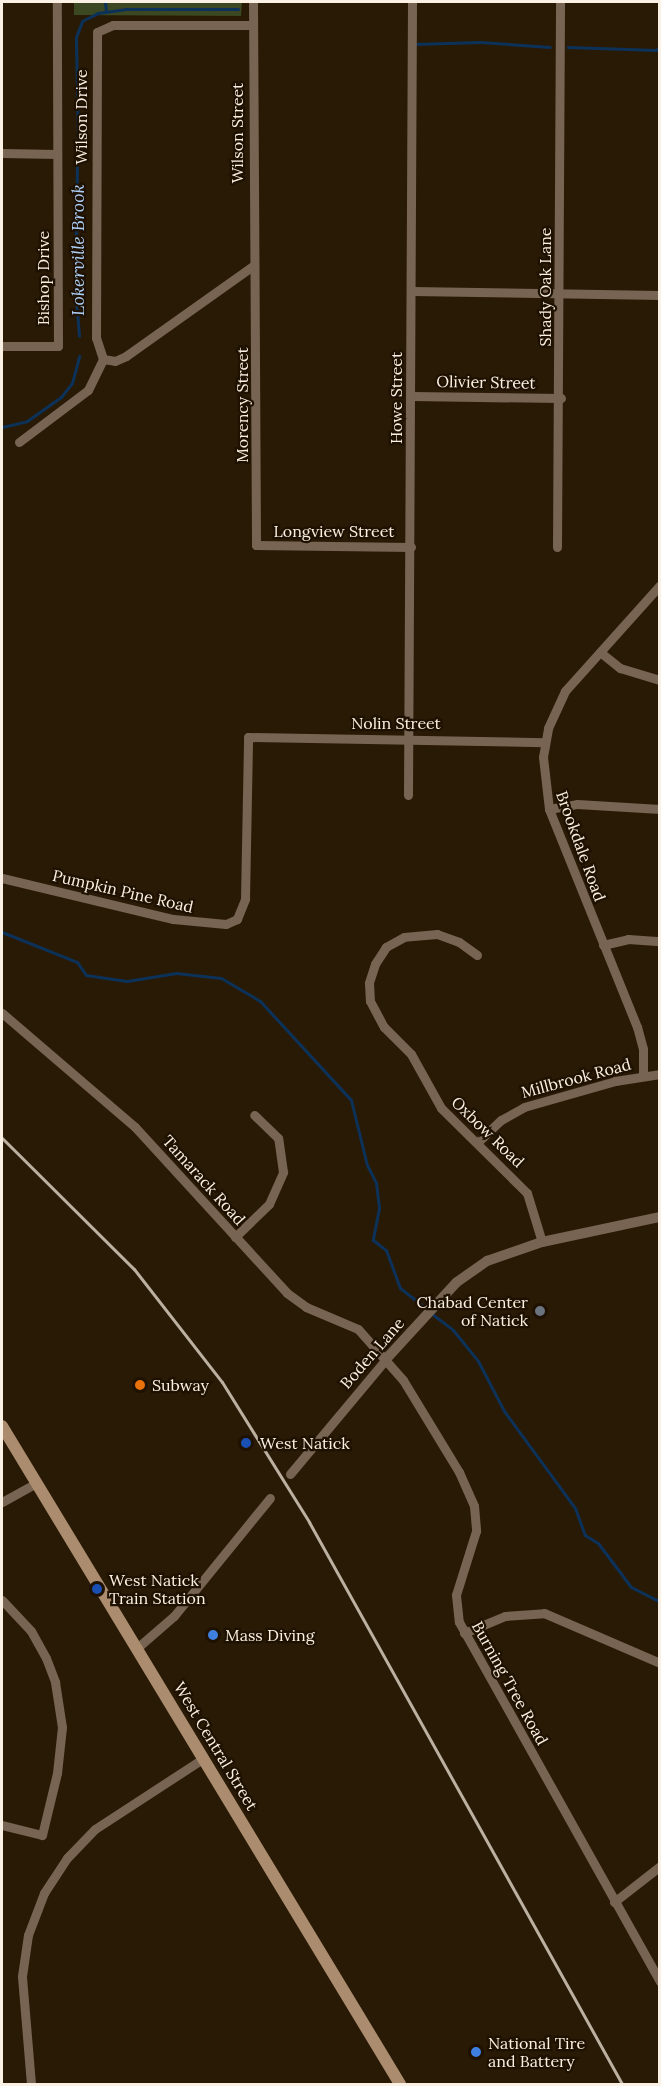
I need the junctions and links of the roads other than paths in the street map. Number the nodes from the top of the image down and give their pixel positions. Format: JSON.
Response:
{"nodes":[{"id":1,"x":57,"y":2,"type":"edge"},
{"id":2,"x":253,"y":2,"type":"edge"},
{"id":3,"x":412,"y":2,"type":"edge"},
{"id":4,"x":560,"y":2,"type":"edge"},
{"id":5,"x":253,"y":25,"type":"junction"},
{"id":6,"x":2,"y":153,"type":"edge"},
{"id":7,"x":57,"y":154,"type":"junction"},
{"id":8,"x":254,"y":265,"type":"junction"},
{"id":9,"x":412,"y":291,"type":"junction"},
{"id":10,"x":560,"y":293,"type":"junction"},
{"id":11,"x":660,"y":295,"type":"edge"},
{"id":12,"x":2,"y":346,"type":"edge"},
{"id":13,"x":103,"y":359,"type":"junction"},
{"id":14,"x":411,"y":396,"type":"junction"},
{"id":15,"x":561,"y":398,"type":"junction"},
{"id":16,"x":18,"y":442,"type":"dead end"},
{"id":17,"x":256,"y":545,"type":"joint"},
{"id":18,"x":411,"y":547,"type":"junction"},
{"id":19,"x":557,"y":547,"type":"dead end"},
{"id":20,"x":660,"y":585,"type":"edge"},
{"id":21,"x":600,"y":652,"type":"junction"},
{"id":22,"x":660,"y":680,"type":"edge"},
{"id":23,"x":409,"y":739,"type":"junction"},
{"id":24,"x":544,"y":742,"type":"junction"},
{"id":25,"x":408,"y":795,"type":"dead end"},
{"id":26,"x":549,"y":809,"type":"junction"},
{"id":27,"x":660,"y":809,"type":"edge"},
{"id":28,"x":2,"y":878,"type":"edge"},
{"id":29,"x":237,"y":918,"type":"joint"},
{"id":30,"x":660,"y":941,"type":"edge"},
{"id":31,"x":603,"y":945,"type":"junction"},
{"id":32,"x":477,"y":955,"type":"dead end"},
{"id":33,"x":2,"y":1013,"type":"edge"},
{"id":34,"x":660,"y":1074,"type":"edge"},
{"id":35,"x":644,"y":1076,"type":"junction"},
{"id":36,"x":254,"y":1115,"type":"dead end"},
{"id":37,"x":477,"y":1143,"type":"junction"},
{"id":38,"x":660,"y":1217,"type":"edge"},
{"id":39,"x":235,"y":1237,"type":"junction"},
{"id":40,"x":542,"y":1242,"type":"junction"},
{"id":41,"x":387,"y":1359,"type":"junction"},
{"id":42,"x":2,"y":1426,"type":"edge"},
{"id":43,"x":290,"y":1474,"type":"dead end"},
{"id":44,"x":36,"y":1483,"type":"junction"},
{"id":45,"x":270,"y":1498,"type":"dead end"},
{"id":46,"x":2,"y":1502,"type":"edge"},
{"id":47,"x":2,"y":1600,"type":"edge"},
{"id":48,"x":464,"y":1633,"type":"junction"},
{"id":49,"x":137,"y":1648,"type":"junction"},
{"id":50,"x":660,"y":1663,"type":"edge"},
{"id":51,"x":204,"y":1758,"type":"junction"},
{"id":52,"x":2,"y":1825,"type":"edge"},
{"id":53,"x":660,"y":1866,"type":"edge"},
{"id":54,"x":615,"y":1902,"type":"junction"},
{"id":55,"x":660,"y":1982,"type":"edge"},
{"id":56,"x":395,"y":2083,"type":"edge"},
{"id":57,"x":31,"y":2085,"type":"edge"}],
"edges":[{"from":1,"to":7,"type":"street","name":"Bishop Drive"},
{"from":2,"to":5,"type":"street","name":"Wilson Street"},
{"from":3,"to":9,"type":"street","name":"Howe Street"},
{"from":4,"to":10,"type":"street","name":"Shady Oak Lane"},
{"from":5,"to":8,"type":"street","name":"Wilson Street"},
{"from":5,"to":13,"type":"street","name":"Wilson Drive"},
{"from":6,"to":7,"type":"street"},
{"from":7,"to":12,"type":"street","name":"Bishop Drive"},
{"from":8,"to":13,"type":"street"},
{"from":8,"to":17,"type":"street","name":"Morency Street"},
{"from":9,"to":10,"type":"street"},
{"from":9,"to":14,"type":"street","name":"Howe Street"},
{"from":10,"to":11,"type":"street"},
{"from":10,"to":15,"type":"street","name":"Shady Oak Lane"},
{"from":13,"to":16,"type":"street"},
{"from":14,"to":15,"type":"street","name":"Olivier Street"},
{"from":14,"to":18,"type":"street","name":"Howe Street"},
{"from":15,"to":19,"type":"street","name":"Shady Oak Lane"},
{"from":17,"to":18,"type":"street","name":"Longview Street"},
{"from":18,"to":23,"type":"street","name":"Howe Street"},
{"from":20,"to":21,"type":"street","name":"Brookdale Road"},
{"from":21,"to":22,"type":"street"},
{"from":21,"to":24,"type":"street","name":"Brookdale Road"},
{"from":23,"to":24,"type":"street","name":"Nolin Street"},
{"from":23,"to":25,"type":"street","name":"Howe Street"},
{"from":23,"to":29,"type":"street","name":"Nolin Street"},
{"from":24,"to":26,"type":"street","name":"Brookdale Road"},
{"from":26,"to":27,"type":"street"},
{"from":26,"to":31,"type":"street","name":"Brookdale Road"},
{"from":28,"to":29,"type":"street","name":"Pumpkin Pine Road"},
{"from":30,"to":31,"type":"street"},
{"from":31,"to":35,"type":"street","name":"Brookdale Road"},
{"from":32,"to":37,"type":"street","name":"Oxbow Road"},
{"from":33,"to":39,"type":"street","name":"Tamarack Road"},
{"from":34,"to":35,"type":"street","name":"Millbrook Road"},
{"from":35,"to":37,"type":"street","name":"Millbrook Road"},
{"from":36,"to":39,"type":"street"},
{"from":37,"to":40,"type":"street","name":"Oxbow Road"},
{"from":38,"to":40,"type":"street","name":"Boden Lane"},
{"from":39,"to":41,"type":"street","name":"Tamarack Road"},
{"from":40,"to":41,"type":"street","name":"Boden Lane"},
{"from":41,"to":43,"type":"street","name":"Boden Lane"},
{"from":41,"to":48,"type":"street","name":"Burning Tree Road"},
{"from":42,"to":44,"type":"main road","name":"West Central Street"},
{"from":44,"to":46,"type":"street"},
{"from":44,"to":49,"type":"main road","name":"West Central Street"},
{"from":45,"to":49,"type":"street"},
{"from":47,"to":52,"type":"street"},
{"from":48,"to":50,"type":"street"},
{"from":48,"to":54,"type":"street","name":"Burning Tree Road"},
{"from":49,"to":51,"type":"main road","name":"West Central Street"},
{"from":51,"to":56,"type":"main road","name":"West Central Street"},
{"from":51,"to":57,"type":"street"},
{"from":53,"to":54,"type":"street"},
{"from":54,"to":55,"type":"street","name":"Burning Tree Road"}]}
